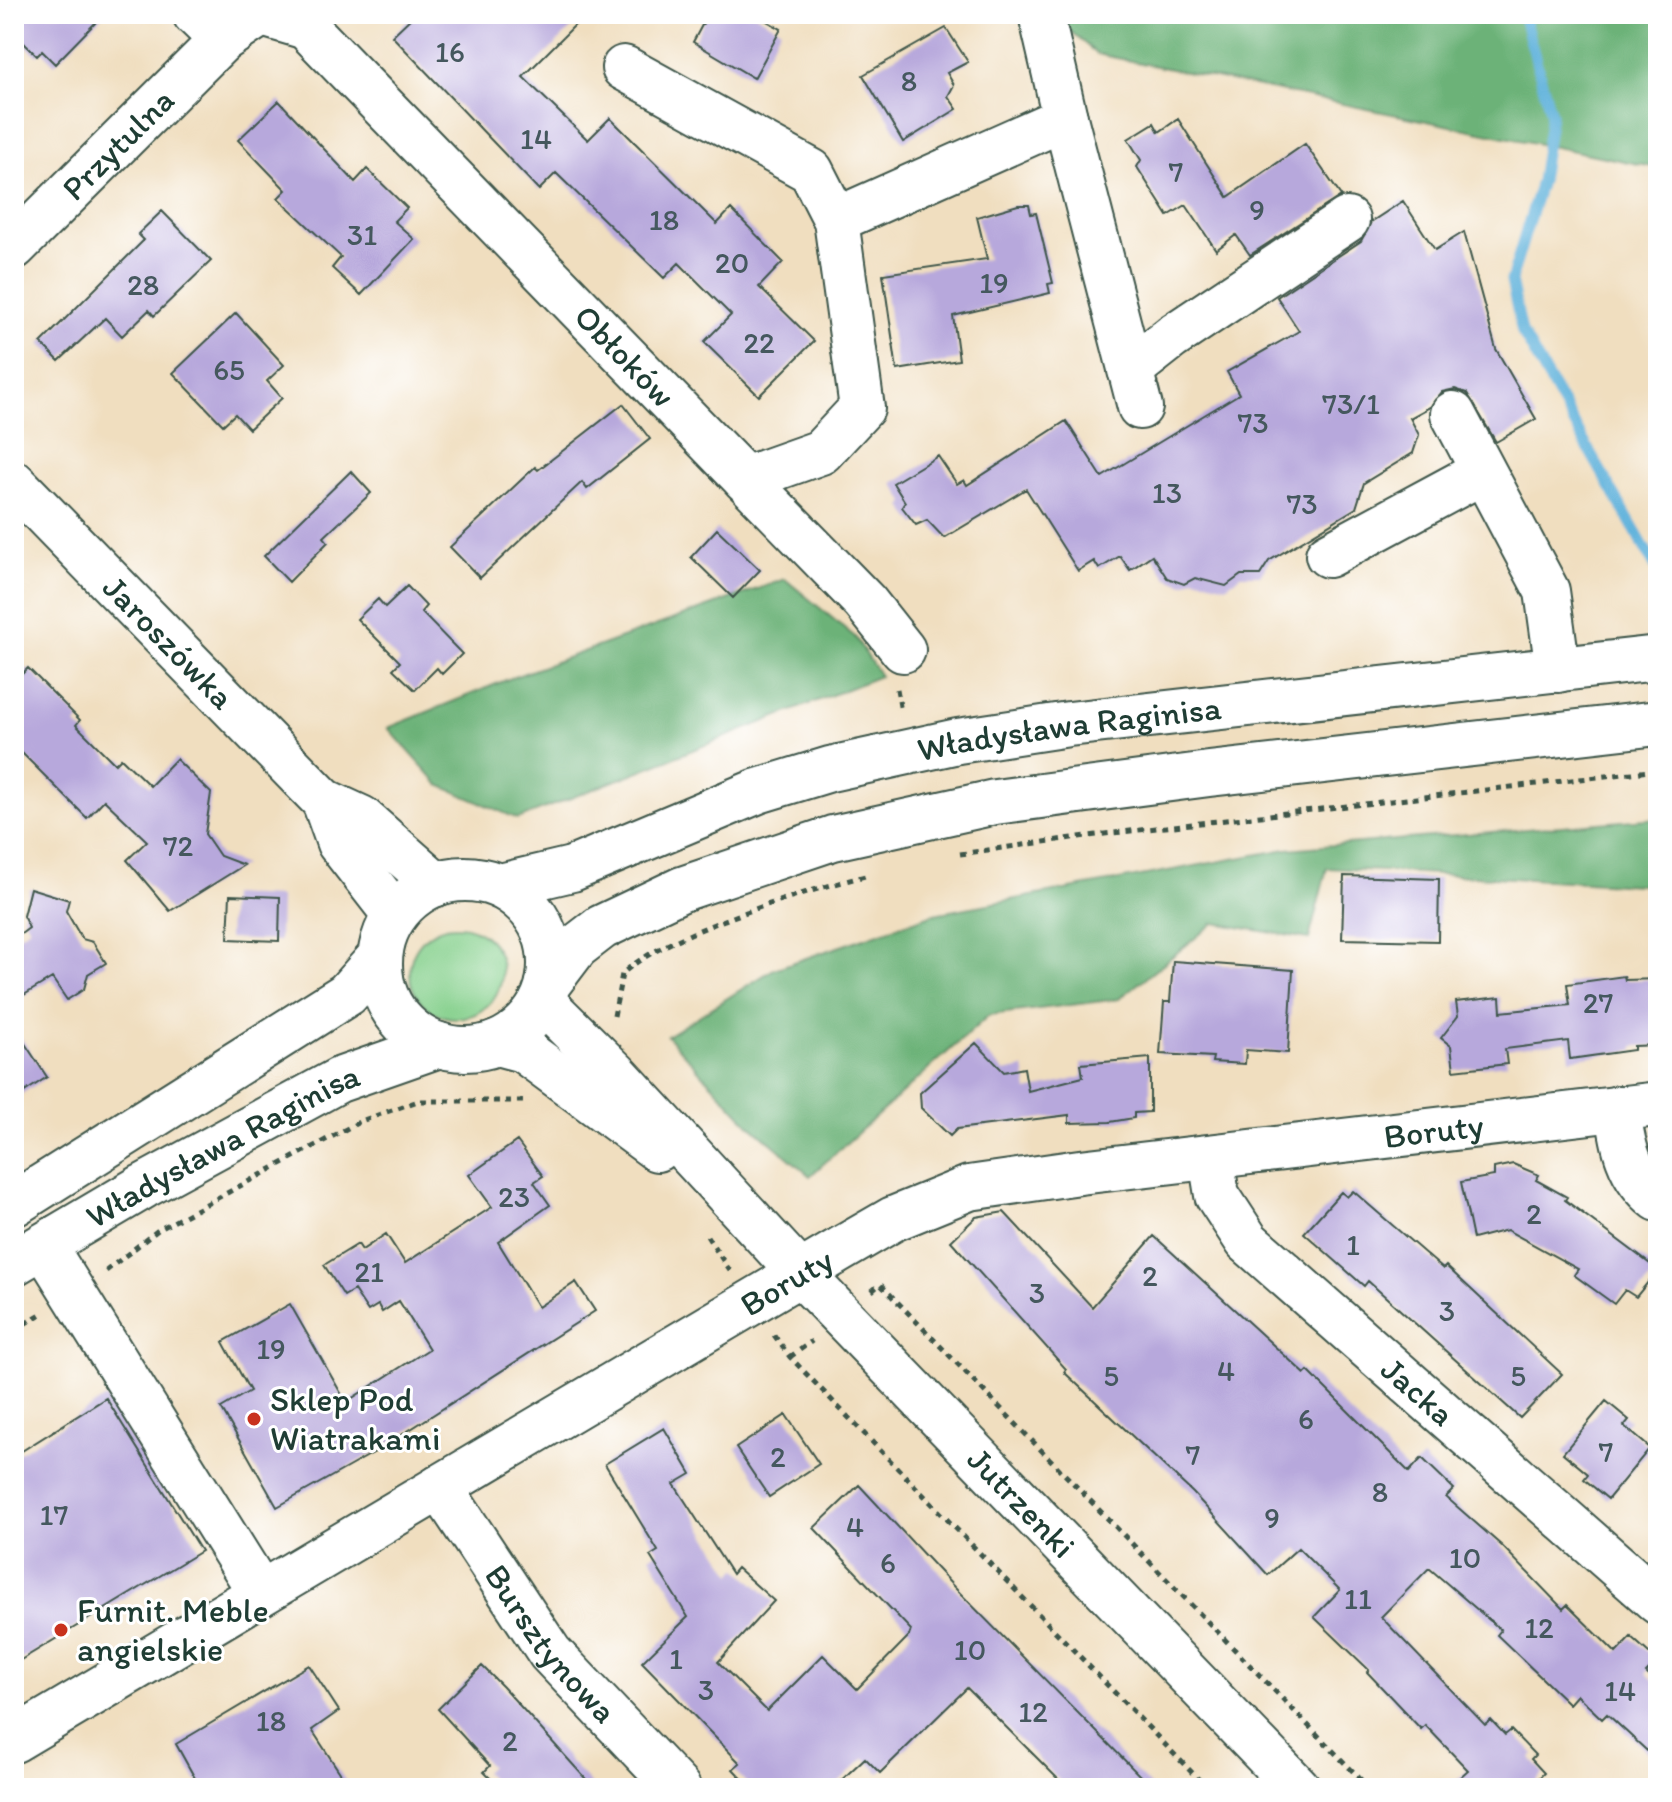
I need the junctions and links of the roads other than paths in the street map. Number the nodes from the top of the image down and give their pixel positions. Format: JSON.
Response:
{"nodes":[{"id":1,"x":262,"y":14,"type":"edge"},
{"id":2,"x":1041,"y":14,"type":"edge"},
{"id":3,"x":209,"y":27,"type":"edge"},
{"id":4,"x":624,"y":68,"type":"dead end"},
{"id":5,"x":1065,"y":118,"type":"junction"},
{"id":6,"x":836,"y":220,"type":"junction"},
{"id":7,"x":1347,"y":220,"type":"dead end"},
{"id":8,"x":14,"y":247,"type":"edge"},
{"id":9,"x":1453,"y":414,"type":"dead end"},
{"id":10,"x":1482,"y":472,"type":"junction"},
{"id":11,"x":745,"y":479,"type":"junction"},
{"id":12,"x":14,"y":483,"type":"edge"},
{"id":13,"x":1328,"y":555,"type":"dead end"},
{"id":14,"x":903,"y":650,"type":"dead end"},
{"id":15,"x":1658,"y":658,"type":"edge"},
{"id":16,"x":1558,"y":670,"type":"junction"},
{"id":17,"x":1658,"y":723,"type":"edge"},
{"id":18,"x":324,"y":801,"type":"junction"},
{"id":19,"x":436,"y":884,"type":"junction"},
{"id":20,"x":500,"y":886,"type":"junction"},
{"id":21,"x":395,"y":915,"type":"junction"},
{"id":22,"x":380,"y":957,"type":"junction"},
{"id":23,"x":545,"y":993,"type":"junction"},
{"id":24,"x":497,"y":1043,"type":"junction"},
{"id":25,"x":439,"y":1045,"type":"junction"},
{"id":26,"x":575,"y":1062,"type":"junction"},
{"id":27,"x":1638,"y":1106,"type":"edge"},
{"id":28,"x":1211,"y":1158,"type":"junction"},
{"id":29,"x":19,"y":1193,"type":"edge"},
{"id":30,"x":1658,"y":1199,"type":"edge"},
{"id":31,"x":29,"y":1254,"type":"edge"},
{"id":32,"x":800,"y":1273,"type":"junction"},
{"id":33,"x":440,"y":1487,"type":"junction"},
{"id":34,"x":260,"y":1592,"type":"junction"},
{"id":35,"x":1658,"y":1602,"type":"edge"},
{"id":36,"x":14,"y":1740,"type":"edge"},
{"id":37,"x":678,"y":1788,"type":"edge"},
{"id":38,"x":1298,"y":1788,"type":"edge"}],
"edges":[{"from":1,"to":3,"type":"street","name":"Obłoków"},
{"from":1,"to":11,"type":"street","name":"Obłoków"},
{"from":2,"to":5,"type":"street"},
{"from":3,"to":8,"type":"street","name":"Przytulna"},
{"from":4,"to":6,"type":"street"},
{"from":5,"to":6,"type":"street"},
{"from":5,"to":7,"type":"street"},
{"from":6,"to":11,"type":"street"},
{"from":9,"to":10,"type":"street"},
{"from":10,"to":13,"type":"street"},
{"from":10,"to":16,"type":"street"},
{"from":11,"to":14,"type":"street","name":"Obłoków"},
{"from":12,"to":18,"type":"street","name":"Jaroszówka"},
{"from":15,"to":16,"type":"street","name":"Władysława Raginisa"},
{"from":16,"to":20,"type":"street","name":"Władysława Raginisa"},
{"from":17,"to":23,"type":"street","name":"Władysława Raginisa"},
{"from":18,"to":19,"type":"street","name":"Jaroszówka"},
{"from":18,"to":21,"type":"street","name":"Jaroszówka"},
{"from":19,"to":20,"type":"street"},
{"from":19,"to":21,"type":"street"},
{"from":20,"to":23,"type":"street"},
{"from":21,"to":22,"type":"street"},
{"from":22,"to":25,"type":"street"},
{"from":22,"to":29,"type":"street","name":"Władysława Raginisa"},
{"from":23,"to":24,"type":"street"},
{"from":23,"to":26,"type":"street","name":"Jutrzenki"},
{"from":24,"to":25,"type":"street"},
{"from":24,"to":26,"type":"street","name":"Jutrzenki"},
{"from":25,"to":31,"type":"street","name":"Władysława Raginisa"},
{"from":26,"to":32,"type":"street","name":"Jutrzenki"},
{"from":27,"to":28,"type":"street","name":"Boruty"},
{"from":27,"to":30,"type":"street"},
{"from":28,"to":32,"type":"street","name":"Boruty"},
{"from":28,"to":35,"type":"street","name":"Jacka"},
{"from":31,"to":34,"type":"street"},
{"from":32,"to":33,"type":"street","name":"Boruty"},
{"from":32,"to":38,"type":"street","name":"Jutrzenki"},
{"from":33,"to":34,"type":"street","name":"Boruty"},
{"from":33,"to":37,"type":"street","name":"Bursztynowa"},
{"from":34,"to":36,"type":"street","name":"Boruty"}]}
